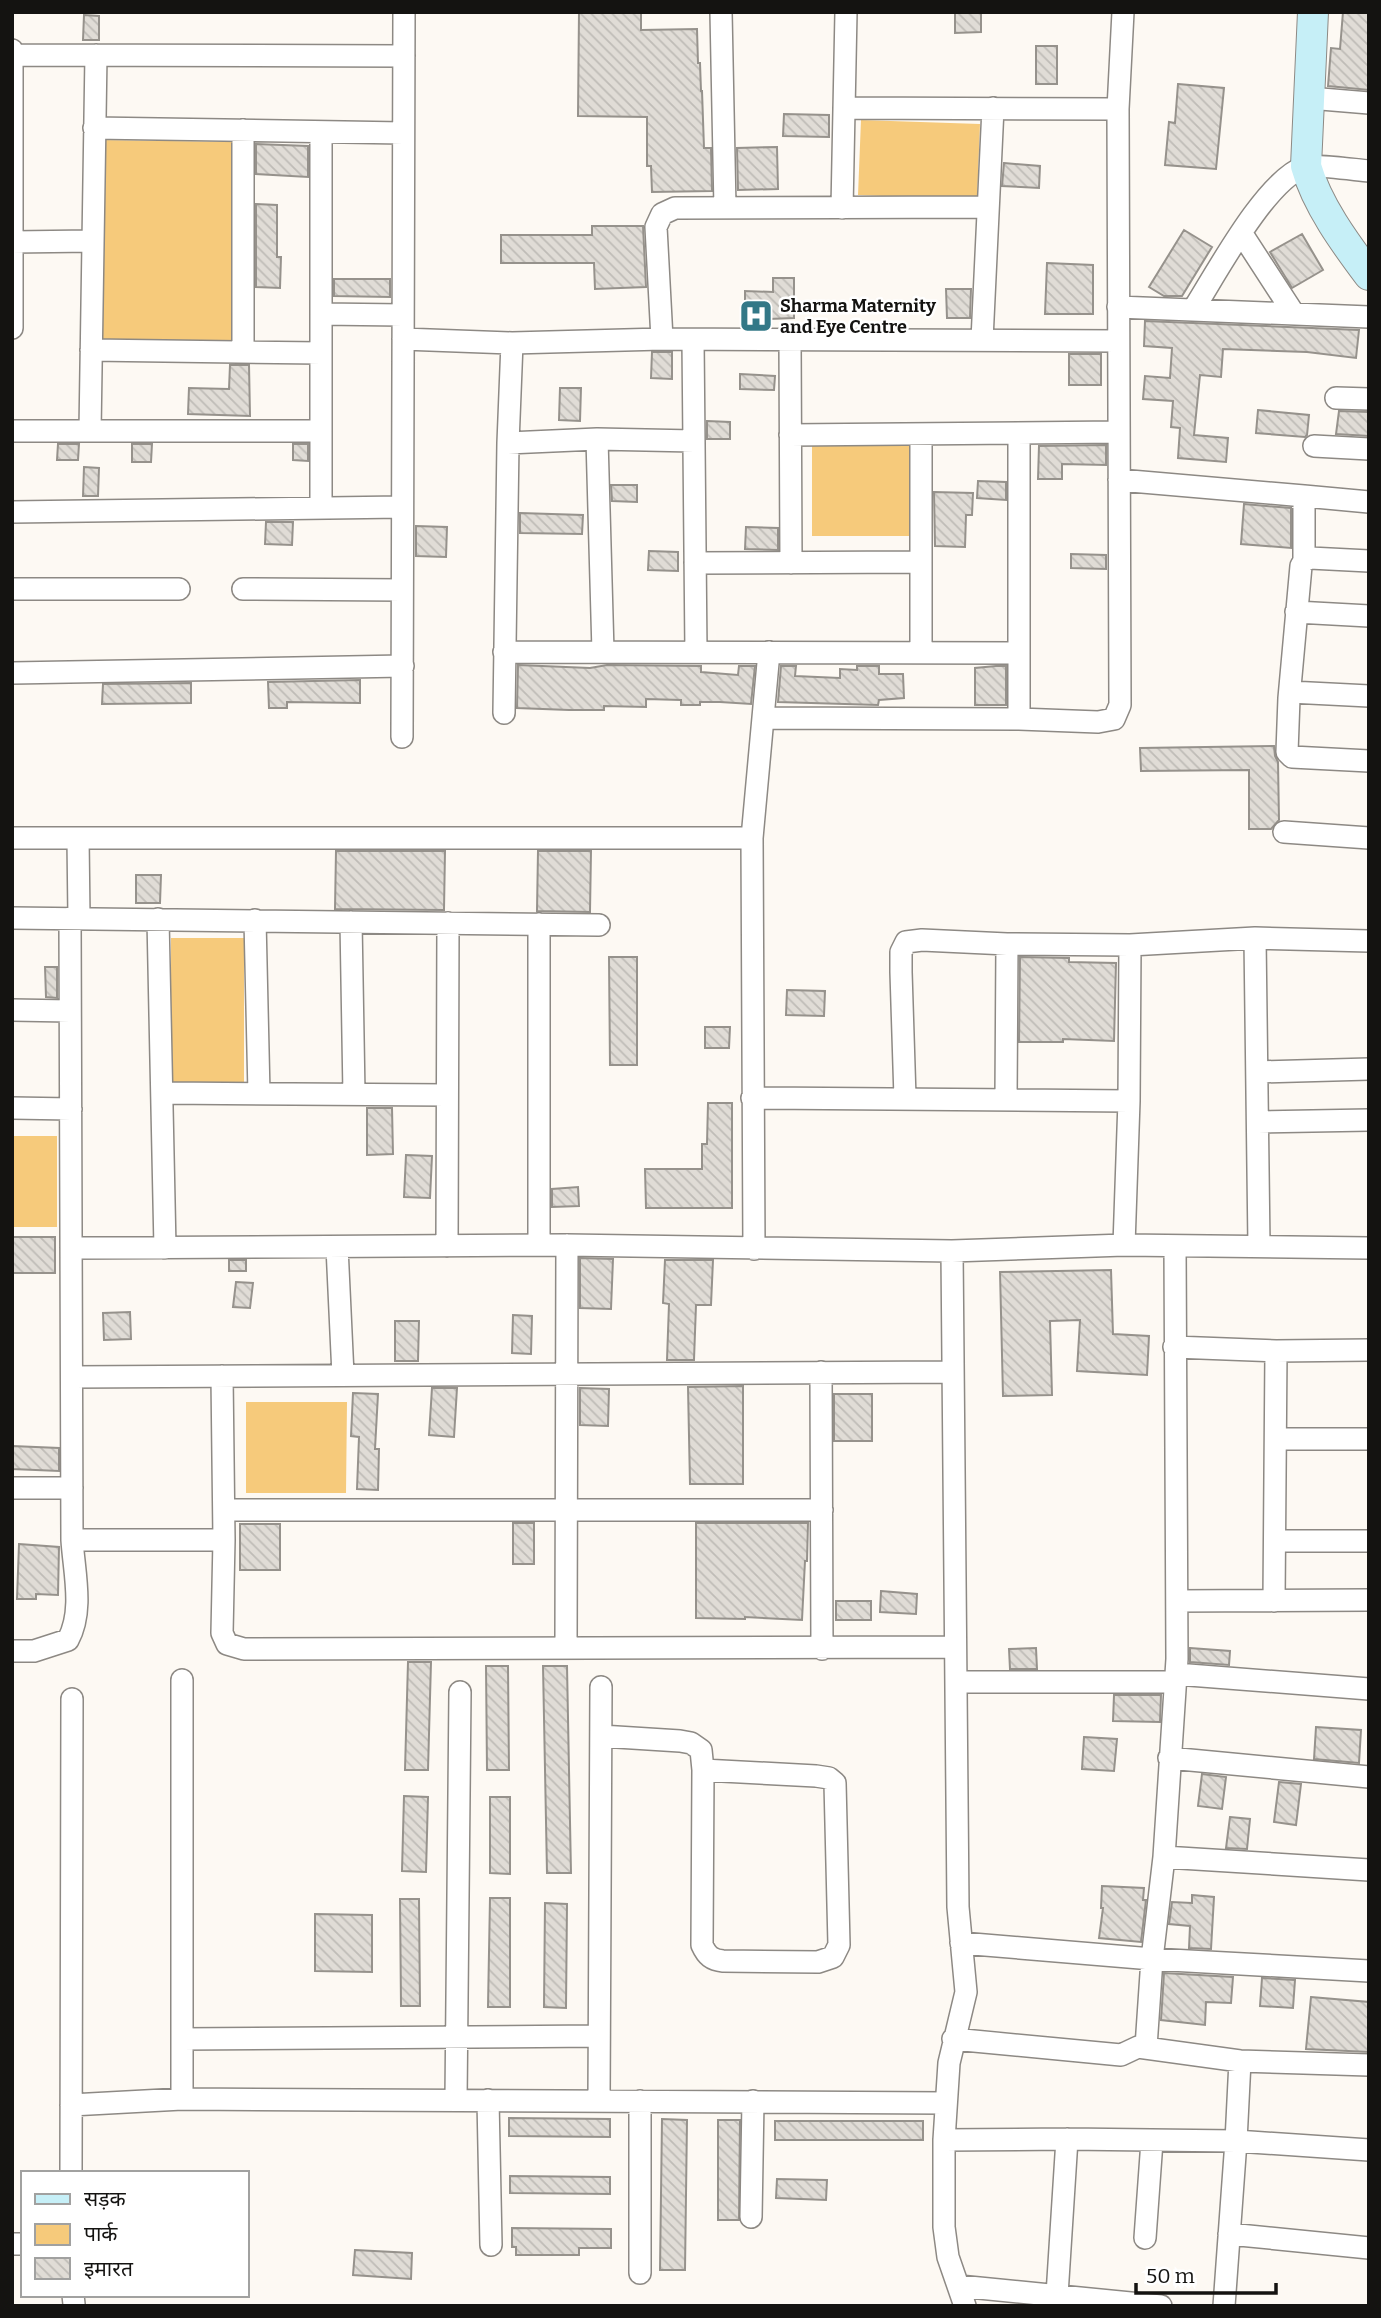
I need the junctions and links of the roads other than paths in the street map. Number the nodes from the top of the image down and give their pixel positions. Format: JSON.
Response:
{"nodes":[{"id":1,"x":404,"y":12,"type":"edge"},
{"id":2,"x":721,"y":12,"type":"edge"},
{"id":3,"x":846,"y":12,"type":"edge"},
{"id":4,"x":1123,"y":12,"type":"edge"},
{"id":5,"x":1313,"y":12,"type":"edge"},
{"id":6,"x":12,"y":53,"type":"edge"},
{"id":7,"x":96,"y":55,"type":"junction"},
{"id":8,"x":404,"y":55,"type":"junction"},
{"id":9,"x":1309,"y":98,"type":"junction"},
{"id":10,"x":1369,"y":103,"type":"edge"},
{"id":11,"x":844,"y":108,"type":"junction"},
{"id":12,"x":993,"y":108,"type":"junction"},
{"id":13,"x":1118,"y":109,"type":"junction"},
{"id":14,"x":93,"y":128,"type":"junction"},
{"id":15,"x":243,"y":130,"type":"junction"},
{"id":16,"x":321,"y":132,"type":"junction"},
{"id":17,"x":403,"y":133,"type":"junction"},
{"id":18,"x":1306,"y":166,"type":"junction"},
{"id":19,"x":1369,"y":171,"type":"edge"},
{"id":20,"x":987,"y":207,"type":"junction"},
{"id":21,"x":725,"y":208,"type":"junction"},
{"id":22,"x":842,"y":208,"type":"junction"},
{"id":23,"x":1242,"y":234,"type":"junction"},
{"id":24,"x":92,"y":241,"type":"junction"},
{"id":25,"x":12,"y":242,"type":"edge"},
{"id":26,"x":1367,"y":270,"type":"edge"},
{"id":27,"x":12,"y":288,"type":"edge"},
{"id":28,"x":1118,"y":307,"type":"junction"},
{"id":29,"x":1193,"y":310,"type":"junction"},
{"id":30,"x":321,"y":314,"type":"junction"},
{"id":31,"x":1294,"y":314,"type":"junction"},
{"id":32,"x":403,"y":315,"type":"junction"},
{"id":33,"x":1369,"y":317,"type":"edge"},
{"id":34,"x":12,"y":328,"type":"edge"},
{"id":35,"x":403,"y":339,"type":"junction"},
{"id":36,"x":663,"y":340,"type":"junction"},
{"id":37,"x":693,"y":340,"type":"junction"},
{"id":38,"x":790,"y":340,"type":"junction"},
{"id":39,"x":982,"y":340,"type":"junction"},
{"id":40,"x":1118,"y":341,"type":"junction"},
{"id":41,"x":512,"y":343,"type":"junction"},
{"id":42,"x":91,"y":350,"type":"junction"},
{"id":43,"x":243,"y":352,"type":"junction"},
{"id":44,"x":321,"y":353,"type":"junction"},
{"id":45,"x":1336,"y":398,"type":"dead end"},
{"id":46,"x":1369,"y":399,"type":"edge"},
{"id":47,"x":321,"y":430,"type":"junction"},
{"id":48,"x":12,"y":431,"type":"edge"},
{"id":49,"x":90,"y":431,"type":"junction"},
{"id":50,"x":1119,"y":432,"type":"junction"},
{"id":51,"x":1019,"y":433,"type":"junction"},
{"id":52,"x":921,"y":434,"type":"junction"},
{"id":53,"x":790,"y":435,"type":"junction"},
{"id":54,"x":597,"y":439,"type":"junction"},
{"id":55,"x":694,"y":441,"type":"junction"},
{"id":56,"x":508,"y":443,"type":"junction"},
{"id":57,"x":1314,"y":446,"type":"dead end"},
{"id":58,"x":1369,"y":449,"type":"edge"},
{"id":59,"x":1119,"y":480,"type":"junction"},
{"id":60,"x":1304,"y":496,"type":"junction"},
{"id":61,"x":1369,"y":502,"type":"edge"},
{"id":62,"x":402,"y":507,"type":"junction"},
{"id":63,"x":321,"y":508,"type":"junction"},
{"id":64,"x":12,"y":512,"type":"edge"},
{"id":65,"x":1304,"y":561,"type":"junction"},
{"id":66,"x":1369,"y":561,"type":"edge"},
{"id":67,"x":921,"y":562,"type":"junction"},
{"id":68,"x":695,"y":563,"type":"junction"},
{"id":69,"x":791,"y":563,"type":"junction"},
{"id":70,"x":12,"y":589,"type":"edge"},
{"id":71,"x":179,"y":589,"type":"dead end"},
{"id":72,"x":243,"y":589,"type":"dead end"},
{"id":73,"x":402,"y":590,"type":"junction"},
{"id":74,"x":1296,"y":612,"type":"junction"},
{"id":75,"x":1369,"y":616,"type":"edge"},
{"id":76,"x":504,"y":652,"type":"junction"},
{"id":77,"x":603,"y":652,"type":"junction"},
{"id":78,"x":696,"y":652,"type":"junction"},
{"id":79,"x":769,"y":652,"type":"junction"},
{"id":80,"x":921,"y":653,"type":"junction"},
{"id":81,"x":1019,"y":653,"type":"junction"},
{"id":82,"x":403,"y":666,"type":"junction"},
{"id":83,"x":12,"y":673,"type":"edge"},
{"id":84,"x":1290,"y":692,"type":"junction"},
{"id":85,"x":1369,"y":696,"type":"edge"},
{"id":86,"x":504,"y":713,"type":"dead end"},
{"id":87,"x":763,"y":718,"type":"junction"},
{"id":88,"x":1019,"y":719,"type":"junction"},
{"id":89,"x":402,"y":737,"type":"dead end"},
{"id":90,"x":1369,"y":761,"type":"edge"},
{"id":91,"x":1284,"y":832,"type":"dead end"},
{"id":92,"x":12,"y":838,"type":"edge"},
{"id":93,"x":78,"y":838,"type":"junction"},
{"id":94,"x":752,"y":838,"type":"junction"},
{"id":95,"x":1369,"y":838,"type":"edge"},
{"id":96,"x":12,"y":918,"type":"edge"},
{"id":97,"x":75,"y":918,"type":"junction"},
{"id":98,"x":158,"y":919,"type":"junction"},
{"id":99,"x":256,"y":920,"type":"junction"},
{"id":100,"x":351,"y":922,"type":"junction"},
{"id":101,"x":448,"y":923,"type":"junction"},
{"id":102,"x":538,"y":924,"type":"junction"},
{"id":103,"x":599,"y":925,"type":"dead end"},
{"id":104,"x":1255,"y":938,"type":"junction"},
{"id":105,"x":1369,"y":942,"type":"edge"},
{"id":106,"x":1007,"y":944,"type":"junction"},
{"id":107,"x":1130,"y":945,"type":"junction"},
{"id":108,"x":12,"y":1010,"type":"edge"},
{"id":109,"x":70,"y":1011,"type":"junction"},
{"id":110,"x":1369,"y":1069,"type":"edge"},
{"id":111,"x":1257,"y":1072,"type":"junction"},
{"id":112,"x":162,"y":1093,"type":"junction"},
{"id":113,"x":259,"y":1094,"type":"junction"},
{"id":114,"x":354,"y":1094,"type":"junction"},
{"id":115,"x":447,"y":1095,"type":"junction"},
{"id":116,"x":752,"y":1098,"type":"junction"},
{"id":117,"x":905,"y":1098,"type":"junction"},
{"id":118,"x":1006,"y":1099,"type":"junction"},
{"id":119,"x":1129,"y":1101,"type":"junction"},
{"id":120,"x":12,"y":1108,"type":"edge"},
{"id":121,"x":71,"y":1109,"type":"junction"},
{"id":122,"x":1369,"y":1120,"type":"edge"},
{"id":123,"x":1258,"y":1122,"type":"junction"},
{"id":124,"x":447,"y":1245,"type":"junction"},
{"id":125,"x":539,"y":1245,"type":"junction"},
{"id":126,"x":567,"y":1245,"type":"junction"},
{"id":127,"x":1124,"y":1245,"type":"junction"},
{"id":128,"x":1175,"y":1246,"type":"junction"},
{"id":129,"x":1259,"y":1246,"type":"junction"},
{"id":130,"x":337,"y":1247,"type":"junction"},
{"id":131,"x":71,"y":1248,"type":"junction"},
{"id":132,"x":165,"y":1248,"type":"junction"},
{"id":133,"x":1369,"y":1248,"type":"edge"},
{"id":134,"x":754,"y":1249,"type":"junction"},
{"id":135,"x":952,"y":1251,"type":"junction"},
{"id":136,"x":1174,"y":1347,"type":"junction"},
{"id":137,"x":1369,"y":1350,"type":"edge"},
{"id":138,"x":1276,"y":1351,"type":"junction"},
{"id":139,"x":821,"y":1372,"type":"junction"},
{"id":140,"x":952,"y":1372,"type":"junction"},
{"id":141,"x":567,"y":1374,"type":"junction"},
{"id":142,"x":343,"y":1375,"type":"junction"},
{"id":143,"x":222,"y":1376,"type":"junction"},
{"id":144,"x":72,"y":1377,"type":"junction"},
{"id":145,"x":1277,"y":1439,"type":"junction"},
{"id":146,"x":1369,"y":1439,"type":"edge"},
{"id":147,"x":12,"y":1488,"type":"edge"},
{"id":148,"x":72,"y":1488,"type":"junction"},
{"id":149,"x":224,"y":1510,"type":"junction"},
{"id":150,"x":567,"y":1510,"type":"junction"},
{"id":151,"x":822,"y":1510,"type":"junction"},
{"id":152,"x":224,"y":1539,"type":"junction"},
{"id":153,"x":72,"y":1540,"type":"junction"},
{"id":154,"x":1275,"y":1541,"type":"junction"},
{"id":155,"x":1369,"y":1541,"type":"edge"},
{"id":156,"x":1369,"y":1600,"type":"edge"},
{"id":157,"x":1177,"y":1601,"type":"junction"},
{"id":158,"x":1274,"y":1601,"type":"junction"},
{"id":159,"x":566,"y":1646,"type":"junction"},
{"id":160,"x":955,"y":1647,"type":"junction"},
{"id":161,"x":822,"y":1649,"type":"junction"},
{"id":162,"x":12,"y":1651,"type":"edge"},
{"id":163,"x":1175,"y":1678,"type":"junction"},
{"id":164,"x":182,"y":1680,"type":"dead end"},
{"id":165,"x":956,"y":1682,"type":"junction"},
{"id":166,"x":601,"y":1687,"type":"dead end"},
{"id":167,"x":1369,"y":1689,"type":"edge"},
{"id":168,"x":460,"y":1692,"type":"dead end"},
{"id":169,"x":72,"y":1699,"type":"dead end"},
{"id":170,"x":601,"y":1736,"type":"junction"},
{"id":171,"x":1169,"y":1758,"type":"junction"},
{"id":172,"x":703,"y":1770,"type":"junction"},
{"id":173,"x":1369,"y":1777,"type":"edge"},
{"id":174,"x":1164,"y":1857,"type":"junction"},
{"id":175,"x":1369,"y":1870,"type":"edge"},
{"id":176,"x":961,"y":1943,"type":"junction"},
{"id":177,"x":1152,"y":1959,"type":"junction"},
{"id":178,"x":1369,"y":1971,"type":"edge"},
{"id":179,"x":599,"y":2036,"type":"junction"},
{"id":180,"x":457,"y":2037,"type":"junction"},
{"id":181,"x":182,"y":2039,"type":"junction"},
{"id":182,"x":953,"y":2039,"type":"junction"},
{"id":183,"x":1146,"y":2047,"type":"junction"},
{"id":184,"x":1240,"y":2061,"type":"junction"},
{"id":185,"x":1369,"y":2065,"type":"edge"},
{"id":186,"x":182,"y":2099,"type":"junction"},
{"id":187,"x":456,"y":2100,"type":"junction"},
{"id":188,"x":488,"y":2100,"type":"junction"},
{"id":189,"x":598,"y":2101,"type":"junction"},
{"id":190,"x":640,"y":2101,"type":"junction"},
{"id":191,"x":752,"y":2101,"type":"junction"},
{"id":192,"x":945,"y":2103,"type":"junction"},
{"id":193,"x":71,"y":2105,"type":"junction"},
{"id":194,"x":1067,"y":2138,"type":"junction"},
{"id":195,"x":944,"y":2140,"type":"junction"},
{"id":196,"x":1152,"y":2141,"type":"junction"},
{"id":197,"x":1236,"y":2141,"type":"junction"},
{"id":198,"x":1369,"y":2150,"type":"edge"},
{"id":199,"x":71,"y":2171,"type":"edge"},
{"id":200,"x":751,"y":2217,"type":"dead end"},
{"id":201,"x":1229,"y":2234,"type":"junction"},
{"id":202,"x":1145,"y":2238,"type":"dead end"},
{"id":203,"x":491,"y":2245,"type":"dead end"},
{"id":204,"x":1369,"y":2248,"type":"edge"},
{"id":205,"x":640,"y":2273,"type":"dead end"},
{"id":206,"x":1057,"y":2295,"type":"junction"},
{"id":207,"x":962,"y":2296,"type":"edge"},
{"id":208,"x":1161,"y":2306,"type":"edge"},
{"id":209,"x":1224,"y":2306,"type":"edge"}],
"edges":[{"from":1,"to":8,"type":"street"},
{"from":2,"to":21,"type":"street"},
{"from":3,"to":11,"type":"street"},
{"from":4,"to":13,"type":"street"},
{"from":5,"to":9,"type":"street"},
{"from":6,"to":7,"type":"street"},
{"from":6,"to":25,"type":"street"},
{"from":7,"to":8,"type":"street"},
{"from":7,"to":14,"type":"street"},
{"from":8,"to":17,"type":"street"},
{"from":9,"to":10,"type":"street"},
{"from":9,"to":18,"type":"street"},
{"from":11,"to":12,"type":"street"},
{"from":11,"to":22,"type":"street"},
{"from":12,"to":13,"type":"street"},
{"from":12,"to":20,"type":"street"},
{"from":13,"to":28,"type":"street"},
{"from":14,"to":15,"type":"street"},
{"from":14,"to":24,"type":"street"},
{"from":15,"to":16,"type":"street"},
{"from":15,"to":43,"type":"street"},
{"from":16,"to":17,"type":"street"},
{"from":16,"to":30,"type":"street"},
{"from":17,"to":32,"type":"street"},
{"from":18,"to":19,"type":"street"},
{"from":18,"to":23,"type":"street"},
{"from":18,"to":26,"type":"street"},
{"from":20,"to":22,"type":"street"},
{"from":20,"to":39,"type":"street"},
{"from":21,"to":22,"type":"street"},
{"from":21,"to":36,"type":"street"},
{"from":23,"to":29,"type":"street"},
{"from":23,"to":31,"type":"street"},
{"from":24,"to":25,"type":"street"},
{"from":24,"to":42,"type":"street"},
{"from":25,"to":27,"type":"street"},
{"from":27,"to":34,"type":"street"},
{"from":28,"to":29,"type":"street"},
{"from":28,"to":40,"type":"street"},
{"from":29,"to":31,"type":"street"},
{"from":30,"to":32,"type":"street"},
{"from":30,"to":44,"type":"street"},
{"from":31,"to":33,"type":"street"},
{"from":32,"to":35,"type":"street"},
{"from":35,"to":41,"type":"street"},
{"from":35,"to":62,"type":"street"},
{"from":36,"to":37,"type":"street"},
{"from":36,"to":41,"type":"street"},
{"from":37,"to":38,"type":"street"},
{"from":37,"to":55,"type":"street"},
{"from":38,"to":39,"type":"street"},
{"from":38,"to":53,"type":"street"},
{"from":39,"to":40,"type":"street"},
{"from":40,"to":50,"type":"street"},
{"from":41,"to":56,"type":"street"},
{"from":42,"to":43,"type":"street"},
{"from":42,"to":49,"type":"street"},
{"from":43,"to":44,"type":"street"},
{"from":44,"to":47,"type":"street"},
{"from":45,"to":46,"type":"street"},
{"from":47,"to":49,"type":"street"},
{"from":47,"to":63,"type":"street"},
{"from":48,"to":49,"type":"street"},
{"from":50,"to":51,"type":"street"},
{"from":50,"to":59,"type":"street"},
{"from":51,"to":52,"type":"street"},
{"from":51,"to":81,"type":"street"},
{"from":52,"to":53,"type":"street"},
{"from":52,"to":67,"type":"street"},
{"from":53,"to":69,"type":"street"},
{"from":54,"to":55,"type":"street"},
{"from":54,"to":56,"type":"street"},
{"from":54,"to":77,"type":"street"},
{"from":55,"to":68,"type":"street"},
{"from":56,"to":76,"type":"street"},
{"from":57,"to":58,"type":"street"},
{"from":59,"to":60,"type":"street"},
{"from":59,"to":88,"type":"street"},
{"from":60,"to":61,"type":"street"},
{"from":60,"to":65,"type":"street"},
{"from":62,"to":63,"type":"street"},
{"from":62,"to":73,"type":"street"},
{"from":63,"to":64,"type":"street"},
{"from":65,"to":66,"type":"street"},
{"from":65,"to":74,"type":"street"},
{"from":67,"to":69,"type":"street"},
{"from":67,"to":80,"type":"street"},
{"from":68,"to":69,"type":"street"},
{"from":68,"to":78,"type":"street"},
{"from":70,"to":71,"type":"street"},
{"from":72,"to":73,"type":"street"},
{"from":73,"to":82,"type":"street"},
{"from":74,"to":75,"type":"street"},
{"from":74,"to":84,"type":"street"},
{"from":76,"to":77,"type":"street"},
{"from":76,"to":86,"type":"street"},
{"from":77,"to":78,"type":"street"},
{"from":78,"to":79,"type":"street"},
{"from":79,"to":80,"type":"street"},
{"from":79,"to":87,"type":"street"},
{"from":80,"to":81,"type":"street"},
{"from":81,"to":88,"type":"street"},
{"from":82,"to":83,"type":"street"},
{"from":82,"to":89,"type":"street"},
{"from":84,"to":85,"type":"street"},
{"from":84,"to":90,"type":"street"},
{"from":87,"to":88,"type":"street"},
{"from":87,"to":94,"type":"street"},
{"from":91,"to":95,"type":"street"},
{"from":92,"to":93,"type":"street"},
{"from":93,"to":94,"type":"street"},
{"from":93,"to":97,"type":"street"},
{"from":94,"to":116,"type":"street"},
{"from":96,"to":97,"type":"street"},
{"from":97,"to":98,"type":"street"},
{"from":97,"to":109,"type":"street"},
{"from":98,"to":99,"type":"street"},
{"from":98,"to":112,"type":"street"},
{"from":99,"to":100,"type":"street"},
{"from":99,"to":113,"type":"street"},
{"from":100,"to":101,"type":"street"},
{"from":100,"to":114,"type":"street"},
{"from":101,"to":102,"type":"street"},
{"from":101,"to":115,"type":"street"},
{"from":102,"to":103,"type":"street"},
{"from":102,"to":125,"type":"street"},
{"from":104,"to":105,"type":"street"},
{"from":104,"to":107,"type":"street"},
{"from":104,"to":111,"type":"street"},
{"from":106,"to":107,"type":"street"},
{"from":106,"to":117,"type":"street"},
{"from":106,"to":118,"type":"street"},
{"from":107,"to":119,"type":"street"},
{"from":108,"to":109,"type":"street"},
{"from":109,"to":121,"type":"street"},
{"from":110,"to":111,"type":"street"},
{"from":111,"to":123,"type":"street"},
{"from":112,"to":113,"type":"street"},
{"from":112,"to":132,"type":"street"},
{"from":113,"to":114,"type":"street"},
{"from":114,"to":115,"type":"street"},
{"from":115,"to":124,"type":"street"},
{"from":116,"to":117,"type":"street"},
{"from":116,"to":134,"type":"street"},
{"from":117,"to":118,"type":"street"},
{"from":118,"to":119,"type":"street"},
{"from":119,"to":127,"type":"street"},
{"from":120,"to":121,"type":"street"},
{"from":121,"to":131,"type":"street"},
{"from":122,"to":123,"type":"street"},
{"from":123,"to":129,"type":"street"},
{"from":124,"to":125,"type":"street"},
{"from":124,"to":130,"type":"street"},
{"from":125,"to":126,"type":"street"},
{"from":126,"to":134,"type":"street"},
{"from":126,"to":141,"type":"street"},
{"from":127,"to":128,"type":"street"},
{"from":127,"to":135,"type":"street"},
{"from":128,"to":129,"type":"street"},
{"from":128,"to":136,"type":"street"},
{"from":129,"to":133,"type":"street"},
{"from":130,"to":132,"type":"street"},
{"from":130,"to":142,"type":"street"},
{"from":131,"to":132,"type":"street"},
{"from":131,"to":144,"type":"street"},
{"from":134,"to":135,"type":"street"},
{"from":135,"to":140,"type":"street"},
{"from":136,"to":138,"type":"street"},
{"from":136,"to":157,"type":"street"},
{"from":137,"to":138,"type":"street"},
{"from":138,"to":145,"type":"street"},
{"from":139,"to":140,"type":"street"},
{"from":139,"to":141,"type":"street"},
{"from":139,"to":151,"type":"street"},
{"from":140,"to":160,"type":"street"},
{"from":141,"to":142,"type":"street"},
{"from":141,"to":150,"type":"street"},
{"from":142,"to":143,"type":"street"},
{"from":143,"to":144,"type":"street"},
{"from":143,"to":149,"type":"street"},
{"from":144,"to":148,"type":"street"},
{"from":145,"to":146,"type":"street"},
{"from":145,"to":154,"type":"street"},
{"from":147,"to":148,"type":"street"},
{"from":148,"to":153,"type":"street"},
{"from":149,"to":150,"type":"street"},
{"from":149,"to":152,"type":"street"},
{"from":150,"to":151,"type":"street"},
{"from":150,"to":159,"type":"street"},
{"from":151,"to":161,"type":"street"},
{"from":152,"to":153,"type":"street"},
{"from":152,"to":159,"type":"street"},
{"from":153,"to":162,"type":"street"},
{"from":154,"to":155,"type":"street"},
{"from":154,"to":158,"type":"street"},
{"from":156,"to":158,"type":"street"},
{"from":157,"to":158,"type":"street"},
{"from":157,"to":163,"type":"street"},
{"from":159,"to":161,"type":"street"},
{"from":160,"to":161,"type":"street"},
{"from":160,"to":165,"type":"street"},
{"from":163,"to":165,"type":"street"},
{"from":163,"to":167,"type":"street"},
{"from":163,"to":171,"type":"street"},
{"from":164,"to":181,"type":"street"},
{"from":165,"to":176,"type":"street"},
{"from":166,"to":170,"type":"street"},
{"from":168,"to":180,"type":"street"},
{"from":169,"to":193,"type":"street"},
{"from":170,"to":172,"type":"street"},
{"from":170,"to":179,"type":"street"},
{"from":171,"to":173,"type":"street"},
{"from":171,"to":174,"type":"street"},
{"from":172,"to":172,"type":"street"},
{"from":174,"to":175,"type":"street"},
{"from":174,"to":177,"type":"street"},
{"from":176,"to":177,"type":"street"},
{"from":176,"to":182,"type":"street"},
{"from":177,"to":178,"type":"street"},
{"from":177,"to":183,"type":"street"},
{"from":179,"to":180,"type":"street"},
{"from":179,"to":189,"type":"street"},
{"from":180,"to":181,"type":"street"},
{"from":180,"to":187,"type":"street"},
{"from":181,"to":186,"type":"street"},
{"from":182,"to":183,"type":"street"},
{"from":182,"to":192,"type":"street"},
{"from":183,"to":184,"type":"street"},
{"from":184,"to":185,"type":"street"},
{"from":184,"to":197,"type":"street"},
{"from":186,"to":187,"type":"street"},
{"from":186,"to":193,"type":"street"},
{"from":187,"to":188,"type":"street"},
{"from":188,"to":189,"type":"street"},
{"from":188,"to":203,"type":"street"},
{"from":189,"to":190,"type":"street"},
{"from":190,"to":191,"type":"street"},
{"from":190,"to":205,"type":"street"},
{"from":191,"to":192,"type":"street"},
{"from":191,"to":200,"type":"street"},
{"from":192,"to":195,"type":"street"},
{"from":193,"to":199,"type":"street"},
{"from":194,"to":195,"type":"street"},
{"from":194,"to":196,"type":"street"},
{"from":194,"to":206,"type":"street"},
{"from":195,"to":207,"type":"street"},
{"from":196,"to":197,"type":"street"},
{"from":196,"to":202,"type":"street"},
{"from":197,"to":198,"type":"street"},
{"from":197,"to":201,"type":"street"},
{"from":201,"to":204,"type":"street"},
{"from":201,"to":209,"type":"street"},
{"from":206,"to":207,"type":"street"},
{"from":206,"to":208,"type":"street"}]}
